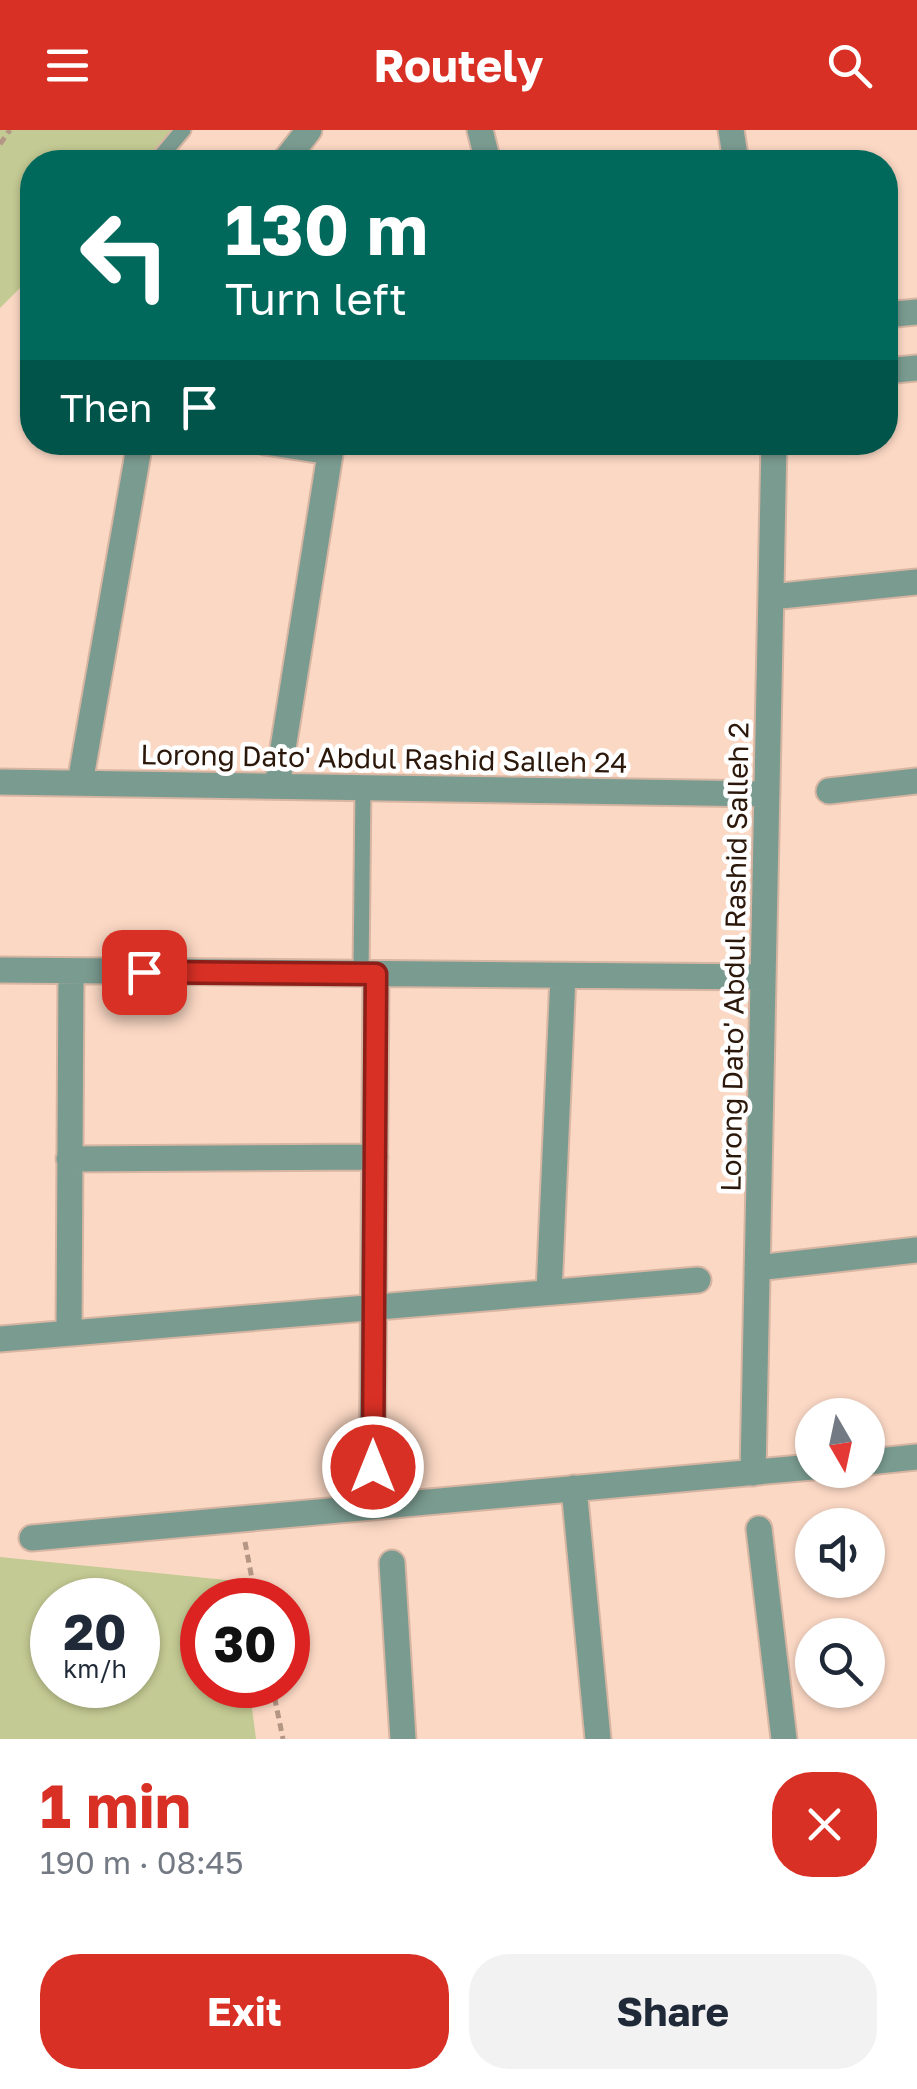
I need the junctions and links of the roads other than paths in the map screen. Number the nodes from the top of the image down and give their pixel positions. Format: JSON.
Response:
{"nodes":[{"id":1,"x":183,"y":130,"type":"edge"},
{"id":2,"x":309,"y":130,"type":"edge"},
{"id":3,"x":166,"y":150,"type":"edge"},
{"id":4,"x":293,"y":150,"type":"edge"},
{"id":5,"x":138,"y":455,"type":"edge"},
{"id":6,"x":330,"y":455,"type":"edge"},
{"id":7,"x":774,"y":455,"type":"edge"},
{"id":8,"x":917,"y":582,"type":"edge"},
{"id":9,"x":771,"y":597,"type":"junction"},
{"id":10,"x":917,"y":781,"type":"edge"},
{"id":11,"x":0,"y":782,"type":"edge"},
{"id":12,"x":80,"y":783,"type":"junction"},
{"id":13,"x":277,"y":786,"type":"junction"},
{"id":14,"x":363,"y":787,"type":"junction"},
{"id":15,"x":829,"y":791,"type":"dead end"},
{"id":16,"x":767,"y":794,"type":"junction"},
{"id":17,"x":0,"y":970,"type":"edge"},
{"id":18,"x":71,"y":971,"type":"junction"},
{"id":19,"x":368,"y":974,"type":"junction"},
{"id":20,"x":563,"y":976,"type":"junction"},
{"id":21,"x":763,"y":977,"type":"junction"},
{"id":22,"x":375,"y":1157,"type":"junction"},
{"id":23,"x":69,"y":1159,"type":"junction"},
{"id":24,"x":917,"y":1250,"type":"edge"},
{"id":25,"x":757,"y":1268,"type":"junction"},
{"id":26,"x":698,"y":1280,"type":"dead end"},
{"id":27,"x":549,"y":1292,"type":"junction"},
{"id":28,"x":374,"y":1308,"type":"junction"},
{"id":29,"x":68,"y":1333,"type":"junction"},
{"id":30,"x":0,"y":1339,"type":"edge"},
{"id":31,"x":917,"y":1458,"type":"edge"},
{"id":32,"x":885,"y":1461,"type":"edge"},
{"id":33,"x":795,"y":1468,"type":"edge"},
{"id":34,"x":753,"y":1472,"type":"junction"},
{"id":35,"x":574,"y":1488,"type":"junction"},
{"id":36,"x":372,"y":1507,"type":"junction"},
{"id":37,"x":759,"y":1529,"type":"dead end"},
{"id":38,"x":32,"y":1538,"type":"dead end"},
{"id":39,"x":392,"y":1563,"type":"dead end"},
{"id":40,"x":403,"y":1739,"type":"edge"},
{"id":41,"x":598,"y":1739,"type":"edge"},
{"id":42,"x":784,"y":1739,"type":"edge"}],
"edges":[{"from":1,"to":3,"type":"lane"},
{"from":2,"to":4,"type":"street"},
{"from":5,"to":12,"type":"street"},
{"from":6,"to":13,"type":"street"},
{"from":7,"to":9,"type":"street","name":"Lorong Dato' Abdul Rashid Salleh 2"},
{"from":8,"to":9,"type":"street"},
{"from":9,"to":16,"type":"street","name":"Lorong Dato' Abdul Rashid Salleh 2"},
{"from":10,"to":15,"type":"street"},
{"from":11,"to":12,"type":"street","name":"Lorong Dato' Abdul Rashid Salleh 24"},
{"from":12,"to":13,"type":"street","name":"Lorong Dato' Abdul Rashid Salleh 24"},
{"from":13,"to":14,"type":"street","name":"Lorong Dato' Abdul Rashid Salleh 24"},
{"from":14,"to":16,"type":"street","name":"Lorong Dato' Abdul Rashid Salleh 24"},
{"from":14,"to":19,"type":"lane"},
{"from":16,"to":21,"type":"street","name":"Lorong Dato' Abdul Rashid Salleh 2"},
{"from":17,"to":18,"type":"street"},
{"from":18,"to":19,"type":"street"},
{"from":18,"to":23,"type":"street"},
{"from":19,"to":20,"type":"street"},
{"from":19,"to":22,"type":"street"},
{"from":20,"to":21,"type":"street"},
{"from":20,"to":27,"type":"street"},
{"from":21,"to":25,"type":"street","name":"Lorong Dato' Abdul Rashid Salleh 2"},
{"from":22,"to":23,"type":"street"},
{"from":22,"to":28,"type":"street"},
{"from":23,"to":29,"type":"street"},
{"from":24,"to":25,"type":"street"},
{"from":25,"to":34,"type":"street","name":"Lorong Dato' Abdul Rashid Salleh 2"},
{"from":26,"to":27,"type":"street"},
{"from":27,"to":28,"type":"street"},
{"from":28,"to":29,"type":"street"},
{"from":28,"to":36,"type":"street"},
{"from":29,"to":30,"type":"street"},
{"from":31,"to":32,"type":"street"},
{"from":33,"to":34,"type":"street"},
{"from":34,"to":35,"type":"street"},
{"from":35,"to":36,"type":"street"},
{"from":35,"to":41,"type":"street"},
{"from":36,"to":38,"type":"street"},
{"from":37,"to":42,"type":"street"},
{"from":39,"to":40,"type":"street"}]}
